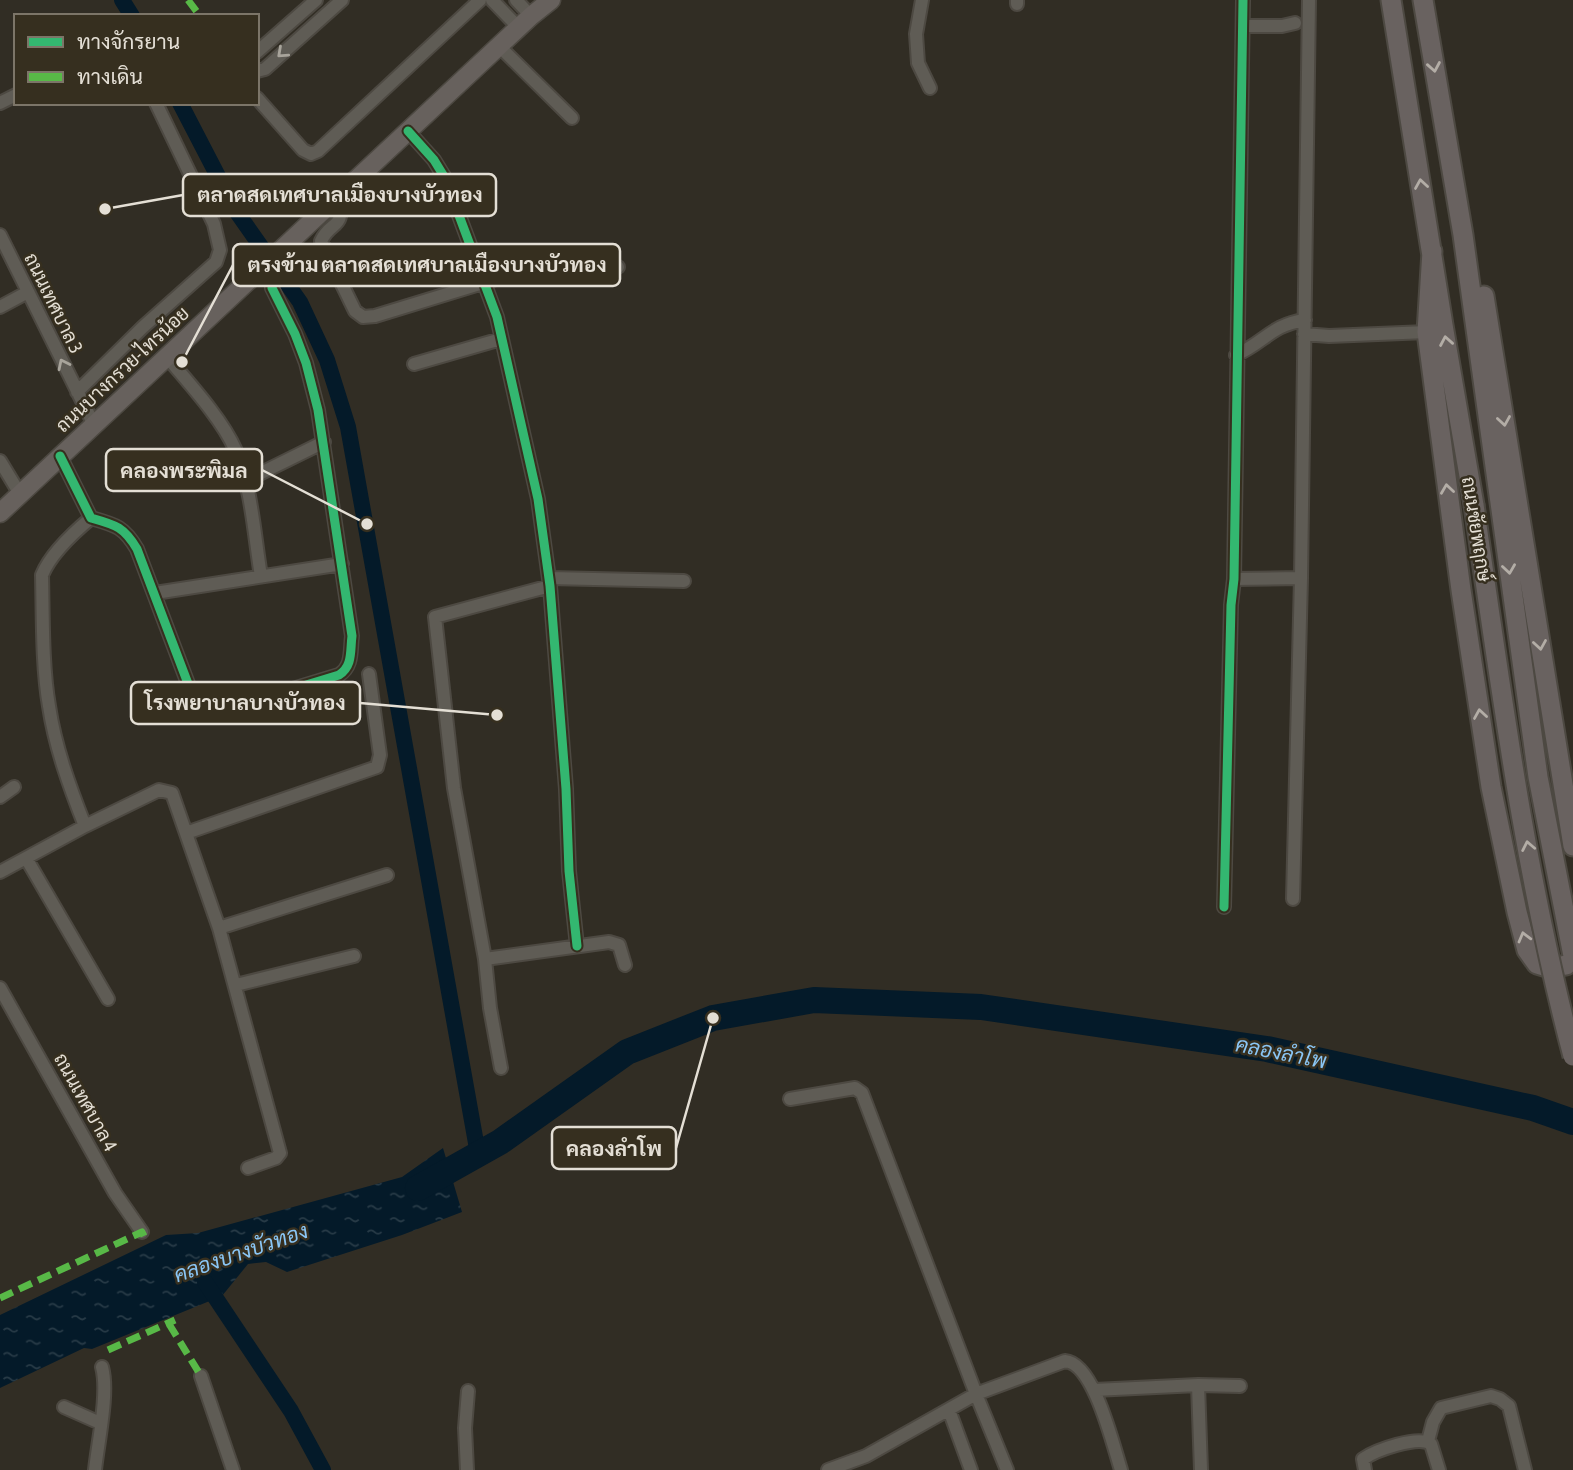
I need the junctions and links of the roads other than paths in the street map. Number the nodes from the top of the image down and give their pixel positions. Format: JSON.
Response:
{"nodes":[{"id":1,"x":316,"y":0,"type":"edge"},
{"id":2,"x":342,"y":0,"type":"edge"},
{"id":3,"x":480,"y":0,"type":"edge"},
{"id":4,"x":516,"y":0,"type":"edge"},
{"id":5,"x":551,"y":0,"type":"edge"},
{"id":6,"x":922,"y":0,"type":"edge"},
{"id":7,"x":1243,"y":0,"type":"edge"},
{"id":8,"x":1309,"y":0,"type":"edge"},
{"id":9,"x":1391,"y":0,"type":"edge"},
{"id":10,"x":1423,"y":0,"type":"edge"},
{"id":11,"x":495,"y":1,"type":"edge"},
{"id":12,"x":298,"y":16,"type":"junction"},
{"id":13,"x":525,"y":22,"type":"junction"},
{"id":14,"x":1295,"y":23,"type":"dead end"},
{"id":15,"x":1243,"y":26,"type":"junction"},
{"id":16,"x":310,"y":28,"type":"junction"},
{"id":17,"x":499,"y":46,"type":"junction"},
{"id":18,"x":259,"y":50,"type":"edge"},
{"id":19,"x":259,"y":70,"type":"edge"},
{"id":20,"x":930,"y":88,"type":"dead end"},
{"id":21,"x":259,"y":100,"type":"edge"},
{"id":22,"x":157,"y":105,"type":"edge"},
{"id":23,"x":572,"y":118,"type":"dead end"},
{"id":24,"x":408,"y":131,"type":"junction"},
{"id":25,"x":338,"y":197,"type":"junction"},
{"id":26,"x":0,"y":235,"type":"edge"},
{"id":27,"x":1464,"y":235,"type":"junction"},
{"id":28,"x":1432,"y":251,"type":"junction"},
{"id":29,"x":618,"y":267,"type":"dead end"},
{"id":30,"x":484,"y":281,"type":"junction"},
{"id":31,"x":272,"y":288,"type":"dead end"},
{"id":32,"x":27,"y":292,"type":"junction"},
{"id":33,"x":0,"y":307,"type":"edge"},
{"id":34,"x":1305,"y":320,"type":"junction"},
{"id":35,"x":1427,"y":332,"type":"junction"},
{"id":36,"x":1304,"y":334,"type":"junction"},
{"id":37,"x":501,"y":339,"type":"junction"},
{"id":38,"x":1236,"y":355,"type":"junction"},
{"id":39,"x":167,"y":357,"type":"junction"},
{"id":40,"x":414,"y":365,"type":"dead end"},
{"id":41,"x":77,"y":392,"type":"junction"},
{"id":42,"x":94,"y":425,"type":"junction"},
{"id":43,"x":324,"y":442,"type":"junction"},
{"id":44,"x":60,"y":456,"type":"junction"},
{"id":45,"x":0,"y":461,"type":"edge"},
{"id":46,"x":245,"y":481,"type":"junction"},
{"id":47,"x":20,"y":494,"type":"junction"},
{"id":48,"x":0,"y":513,"type":"edge"},
{"id":49,"x":91,"y":518,"type":"junction"},
{"id":50,"x":342,"y":564,"type":"junction"},
{"id":51,"x":261,"y":576,"type":"junction"},
{"id":52,"x":1301,"y":578,"type":"junction"},
{"id":53,"x":1234,"y":579,"type":"junction"},
{"id":54,"x":684,"y":580,"type":"dead end"},
{"id":55,"x":550,"y":582,"type":"junction"},
{"id":56,"x":155,"y":593,"type":"junction"},
{"id":57,"x":369,"y":674,"type":"dead end"},
{"id":58,"x":14,"y":788,"type":"dead end"},
{"id":59,"x":0,"y":796,"type":"edge"},
{"id":60,"x":85,"y":826,"type":"junction"},
{"id":61,"x":186,"y":833,"type":"junction"},
{"id":62,"x":1573,"y":846,"type":"edge"},
{"id":63,"x":26,"y":858,"type":"junction"},
{"id":64,"x":0,"y":872,"type":"edge"},
{"id":65,"x":387,"y":875,"type":"dead end"},
{"id":66,"x":1293,"y":899,"type":"dead end"},
{"id":67,"x":1224,"y":907,"type":"dead end"},
{"id":68,"x":219,"y":928,"type":"junction"},
{"id":69,"x":578,"y":946,"type":"junction"},
{"id":70,"x":354,"y":956,"type":"dead end"},
{"id":71,"x":1573,"y":958,"type":"edge"},
{"id":72,"x":485,"y":959,"type":"junction"},
{"id":73,"x":625,"y":965,"type":"dead end"},
{"id":74,"x":236,"y":985,"type":"junction"},
{"id":75,"x":0,"y":988,"type":"edge"},
{"id":76,"x":108,"y":999,"type":"dead end"},
{"id":77,"x":1573,"y":1056,"type":"edge"},
{"id":78,"x":501,"y":1068,"type":"dead end"},
{"id":79,"x":790,"y":1099,"type":"dead end"},
{"id":80,"x":248,"y":1168,"type":"dead end"},
{"id":81,"x":142,"y":1233,"type":"dead end"},
{"id":82,"x":102,"y":1367,"type":"dead end"},
{"id":83,"x":201,"y":1376,"type":"dead end"},
{"id":84,"x":1198,"y":1385,"type":"junction"},
{"id":85,"x":1240,"y":1386,"type":"dead end"},
{"id":86,"x":1094,"y":1390,"type":"junction"},
{"id":87,"x":468,"y":1391,"type":"dead end"},
{"id":88,"x":976,"y":1394,"type":"junction"},
{"id":89,"x":64,"y":1407,"type":"dead end"},
{"id":90,"x":949,"y":1410,"type":"junction"},
{"id":91,"x":100,"y":1423,"type":"junction"},
{"id":92,"x":1428,"y":1441,"type":"junction"},
{"id":93,"x":866,"y":1456,"type":"junction"},
{"id":94,"x":95,"y":1470,"type":"edge"},
{"id":95,"x":233,"y":1470,"type":"edge"},
{"id":96,"x":467,"y":1470,"type":"edge"},
{"id":97,"x":828,"y":1470,"type":"edge"},
{"id":98,"x":871,"y":1470,"type":"edge"},
{"id":99,"x":971,"y":1470,"type":"edge"},
{"id":100,"x":1007,"y":1470,"type":"edge"},
{"id":101,"x":1121,"y":1470,"type":"edge"},
{"id":102,"x":1201,"y":1470,"type":"edge"},
{"id":103,"x":1365,"y":1470,"type":"edge"},
{"id":104,"x":1439,"y":1470,"type":"edge"},
{"id":105,"x":1525,"y":1470,"type":"edge"}],
"edges":[{"from":1,"to":12,"type":"street"},
{"from":2,"to":16,"type":"street"},
{"from":3,"to":21,"type":"street"},
{"from":4,"to":13,"type":"street"},
{"from":5,"to":13,"type":"main road","name":"ถนนบางกรวย-ไทรน้อย"},
{"from":6,"to":20,"type":"street"},
{"from":7,"to":15,"type":"street"},
{"from":8,"to":34,"type":"street"},
{"from":28,"to":9,"type":"main road","name":"ถนนชัยพฤกษ์","one_way":true},
{"from":10,"to":27,"type":"main road","name":"ถนนชัยพฤกษ์","one_way":true},
{"from":11,"to":13,"type":"street"},
{"from":12,"to":16,"type":"street"},
{"from":12,"to":18,"type":"street"},
{"from":13,"to":17,"type":"main road","name":"ถนนบางกรวย-ไทรน้อย"},
{"from":14,"to":15,"type":"street"},
{"from":15,"to":38,"type":"street"},
{"from":16,"to":19,"type":"street","one_way":true},
{"from":17,"to":23,"type":"street"},
{"from":17,"to":24,"type":"main road","name":"ถนนบางกรวย-ไทรน้อย"},
{"from":22,"to":41,"type":"street"},
{"from":24,"to":25,"type":"main road","name":"ถนนบางกรวย-ไทรน้อย"},
{"from":24,"to":30,"type":"street"},
{"from":25,"to":30,"type":"street"},
{"from":25,"to":39,"type":"main road","name":"ถนนบางกรวย-ไทรน้อย"},
{"from":26,"to":32,"type":"street","name":"ถนนเทศบาล 3"},
{"from":27,"to":62,"type":"main road","one_way":true},
{"from":27,"to":71,"type":"main road","name":"ถนนชัยพฤกษ์","one_way":true},
{"from":28,"to":35,"type":"main road"},
{"from":77,"to":28,"type":"main road","name":"ถนนชัยพฤกษ์","one_way":true,"bridge":true},
{"from":29,"to":30,"type":"street"},
{"from":30,"to":37,"type":"street"},
{"from":31,"to":43,"type":"street"},
{"from":32,"to":33,"type":"street"},
{"from":41,"to":32,"type":"street","name":"ถนนเทศบาล 3","one_way":true},
{"from":34,"to":36,"type":"street"},
{"from":34,"to":38,"type":"street"},
{"from":35,"to":36,"type":"street"},
{"from":71,"to":35,"type":"main road","one_way":true},
{"from":36,"to":52,"type":"street"},
{"from":37,"to":40,"type":"street"},
{"from":37,"to":55,"type":"street"},
{"from":38,"to":53,"type":"street"},
{"from":39,"to":42,"type":"main road","name":"ถนนบางกรวย-ไทรน้อย"},
{"from":39,"to":46,"type":"street"},
{"from":41,"to":42,"type":"street","name":"ถนนเทศบาล 3"},
{"from":42,"to":44,"type":"main road","name":"ถนนบางกรวย-ไทรน้อย"},
{"from":43,"to":46,"type":"street"},
{"from":43,"to":50,"type":"street"},
{"from":44,"to":47,"type":"main road","name":"ถนนบางกรวย-ไทรน้อย"},
{"from":44,"to":49,"type":"street"},
{"from":45,"to":47,"type":"street"},
{"from":46,"to":51,"type":"street"},
{"from":47,"to":48,"type":"main road","name":"ถนนบางกรวย-ไทรน้อย"},
{"from":49,"to":56,"type":"street"},
{"from":49,"to":60,"type":"street"},
{"from":50,"to":51,"type":"street"},
{"from":50,"to":56,"type":"street"},
{"from":51,"to":56,"type":"street"},
{"from":52,"to":53,"type":"street"},
{"from":52,"to":66,"type":"street"},
{"from":53,"to":67,"type":"street"},
{"from":54,"to":55,"type":"street"},
{"from":55,"to":69,"type":"street"},
{"from":55,"to":72,"type":"street"},
{"from":57,"to":61,"type":"street"},
{"from":58,"to":59,"type":"street"},
{"from":60,"to":61,"type":"street"},
{"from":60,"to":63,"type":"street"},
{"from":61,"to":68,"type":"street"},
{"from":63,"to":64,"type":"street"},
{"from":63,"to":76,"type":"street"},
{"from":65,"to":68,"type":"street"},
{"from":68,"to":74,"type":"street"},
{"from":69,"to":72,"type":"street"},
{"from":69,"to":73,"type":"street"},
{"from":70,"to":74,"type":"street"},
{"from":72,"to":78,"type":"street"},
{"from":74,"to":80,"type":"street"},
{"from":75,"to":81,"type":"street","name":"ถนนเทศบาล 4"},
{"from":79,"to":88,"type":"street"},
{"from":82,"to":91,"type":"street"},
{"from":83,"to":95,"type":"street"},
{"from":84,"to":85,"type":"street"},
{"from":84,"to":86,"type":"street"},
{"from":84,"to":102,"type":"street"},
{"from":86,"to":88,"type":"street"},
{"from":86,"to":101,"type":"street"},
{"from":87,"to":96,"type":"street"},
{"from":88,"to":90,"type":"street"},
{"from":88,"to":100,"type":"street"},
{"from":89,"to":91,"type":"street"},
{"from":90,"to":93,"type":"street"},
{"from":90,"to":99,"type":"street"},
{"from":91,"to":94,"type":"street"},
{"from":92,"to":103,"type":"street"},
{"from":92,"to":104,"type":"street"},
{"from":92,"to":105,"type":"street"},
{"from":93,"to":97,"type":"street"},
{"from":93,"to":98,"type":"street"}]}
